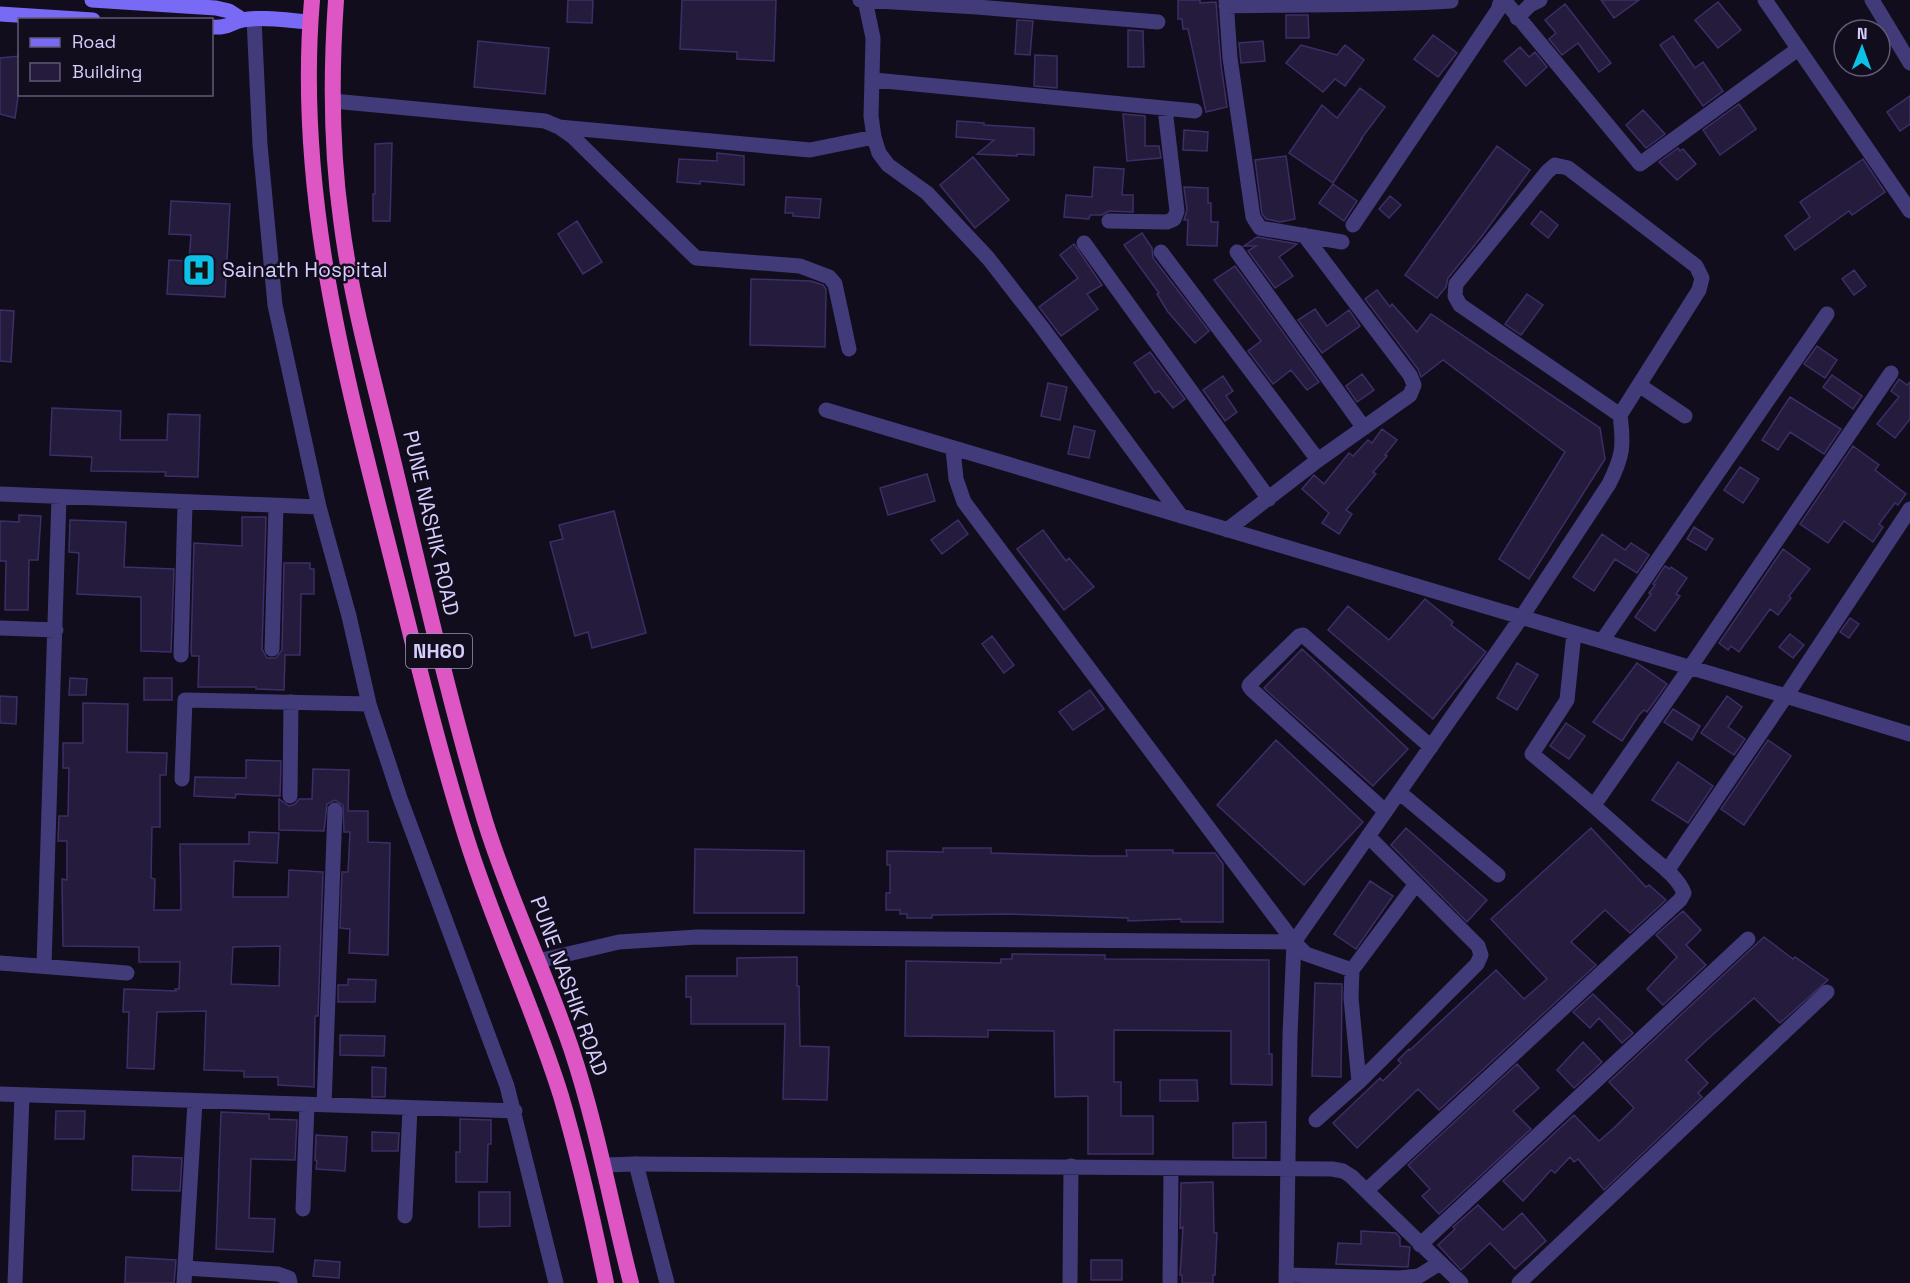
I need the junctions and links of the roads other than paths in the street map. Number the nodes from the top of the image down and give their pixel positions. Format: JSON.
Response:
{"nodes":[{"id":1,"x":92,"y":0,"type":"edge"},
{"id":2,"x":312,"y":0,"type":"edge"},
{"id":3,"x":336,"y":0,"type":"edge"},
{"id":4,"x":863,"y":0,"type":"edge"},
{"id":5,"x":1502,"y":0,"type":"edge"},
{"id":6,"x":1540,"y":0,"type":"edge"},
{"id":7,"x":1765,"y":0,"type":"edge"},
{"id":8,"x":1872,"y":0,"type":"edge"},
{"id":9,"x":1451,"y":1,"type":"edge"},
{"id":10,"x":1281,"y":2,"type":"edge"},
{"id":11,"x":1327,"y":2,"type":"edge"},
{"id":12,"x":1226,"y":3,"type":"edge"},
{"id":13,"x":0,"y":14,"type":"edge"},
{"id":14,"x":62,"y":18,"type":"edge"},
{"id":15,"x":1517,"y":18,"type":"junction"},
{"id":16,"x":248,"y":20,"type":"junction"},
{"id":17,"x":310,"y":22,"type":"junction"},
{"id":18,"x":1158,"y":22,"type":"dead end"},
{"id":19,"x":213,"y":27,"type":"edge"},
{"id":20,"x":1798,"y":49,"type":"junction"},
{"id":21,"x":1910,"y":63,"type":"edge"},
{"id":22,"x":873,"y":80,"type":"junction"},
{"id":23,"x":333,"y":100,"type":"junction"},
{"id":24,"x":1165,"y":109,"type":"junction"},
{"id":25,"x":1195,"y":111,"type":"dead end"},
{"id":26,"x":559,"y":127,"type":"junction"},
{"id":27,"x":874,"y":137,"type":"junction"},
{"id":28,"x":1910,"y":211,"type":"edge"},
{"id":29,"x":1109,"y":221,"type":"dead end"},
{"id":30,"x":1353,"y":225,"type":"dead end"},
{"id":31,"x":1304,"y":235,"type":"junction"},
{"id":32,"x":1342,"y":242,"type":"dead end"},
{"id":33,"x":1084,"y":243,"type":"dead end"},
{"id":34,"x":1161,"y":252,"type":"dead end"},
{"id":35,"x":1237,"y":252,"type":"dead end"},
{"id":36,"x":1827,"y":314,"type":"dead end"},
{"id":37,"x":849,"y":348,"type":"dead end"},
{"id":38,"x":1891,"y":373,"type":"dead end"},
{"id":39,"x":1639,"y":385,"type":"junction"},
{"id":40,"x":826,"y":410,"type":"dead end"},
{"id":41,"x":1620,"y":415,"type":"junction"},
{"id":42,"x":1685,"y":416,"type":"dead end"},
{"id":43,"x":1364,"y":428,"type":"junction"},
{"id":44,"x":953,"y":449,"type":"junction"},
{"id":45,"x":1318,"y":460,"type":"junction"},
{"id":46,"x":0,"y":494,"type":"edge"},
{"id":47,"x":59,"y":497,"type":"junction"},
{"id":48,"x":1269,"y":499,"type":"junction"},
{"id":49,"x":185,"y":502,"type":"junction"},
{"id":50,"x":276,"y":506,"type":"junction"},
{"id":51,"x":319,"y":507,"type":"junction"},
{"id":52,"x":1910,"y":509,"type":"edge"},
{"id":53,"x":1181,"y":516,"type":"junction"},
{"id":54,"x":1227,"y":530,"type":"junction"},
{"id":55,"x":1521,"y":618,"type":"junction"},
{"id":56,"x":0,"y":628,"type":"edge"},
{"id":57,"x":56,"y":630,"type":"junction"},
{"id":58,"x":1574,"y":633,"type":"junction"},
{"id":59,"x":1602,"y":641,"type":"junction"},
{"id":60,"x":272,"y":649,"type":"dead end"},
{"id":61,"x":181,"y":655,"type":"dead end"},
{"id":62,"x":1691,"y":666,"type":"junction"},
{"id":63,"x":1786,"y":696,"type":"junction"},
{"id":64,"x":291,"y":702,"type":"junction"},
{"id":65,"x":369,"y":704,"type":"junction"},
{"id":66,"x":1910,"y":734,"type":"edge"},
{"id":67,"x":1431,"y":747,"type":"junction"},
{"id":68,"x":182,"y":779,"type":"dead end"},
{"id":69,"x":1399,"y":792,"type":"junction"},
{"id":70,"x":290,"y":796,"type":"dead end"},
{"id":71,"x":1594,"y":805,"type":"junction"},
{"id":72,"x":335,"y":810,"type":"dead end"},
{"id":73,"x":1385,"y":811,"type":"junction"},
{"id":74,"x":1368,"y":836,"type":"junction"},
{"id":75,"x":1667,"y":871,"type":"junction"},
{"id":76,"x":1498,"y":875,"type":"dead end"},
{"id":77,"x":1416,"y":884,"type":"junction"},
{"id":78,"x":1748,"y":939,"type":"dead end"},
{"id":79,"x":1294,"y":942,"type":"junction"},
{"id":80,"x":538,"y":961,"type":"junction"},
{"id":81,"x":0,"y":963,"type":"edge"},
{"id":82,"x":44,"y":965,"type":"junction"},
{"id":83,"x":1352,"y":970,"type":"junction"},
{"id":84,"x":127,"y":973,"type":"dead end"},
{"id":85,"x":1827,"y":992,"type":"dead end"},
{"id":86,"x":1359,"y":1082,"type":"junction"},
{"id":87,"x":0,"y":1094,"type":"edge"},
{"id":88,"x":22,"y":1096,"type":"junction"},
{"id":89,"x":195,"y":1102,"type":"junction"},
{"id":90,"x":307,"y":1105,"type":"junction"},
{"id":91,"x":324,"y":1106,"type":"junction"},
{"id":92,"x":410,"y":1108,"type":"junction"},
{"id":93,"x":515,"y":1111,"type":"junction"},
{"id":94,"x":1316,"y":1120,"type":"dead end"},
{"id":95,"x":636,"y":1164,"type":"junction"},
{"id":96,"x":604,"y":1165,"type":"junction"},
{"id":97,"x":1071,"y":1166,"type":"junction"},
{"id":98,"x":1171,"y":1168,"type":"junction"},
{"id":99,"x":1288,"y":1168,"type":"junction"},
{"id":100,"x":1366,"y":1191,"type":"junction"},
{"id":101,"x":303,"y":1209,"type":"dead end"},
{"id":102,"x":405,"y":1216,"type":"dead end"},
{"id":103,"x":1420,"y":1245,"type":"junction"},
{"id":104,"x":1440,"y":1263,"type":"junction"},
{"id":105,"x":185,"y":1275,"type":"edge"},
{"id":106,"x":1286,"y":1279,"type":"edge"},
{"id":107,"x":15,"y":1283,"type":"edge"},
{"id":108,"x":290,"y":1283,"type":"edge"},
{"id":109,"x":556,"y":1283,"type":"edge"},
{"id":110,"x":606,"y":1283,"type":"edge"},
{"id":111,"x":631,"y":1283,"type":"edge"},
{"id":112,"x":667,"y":1283,"type":"edge"},
{"id":113,"x":1070,"y":1283,"type":"edge"},
{"id":114,"x":1170,"y":1283,"type":"edge"},
{"id":115,"x":1461,"y":1283,"type":"edge"},
{"id":116,"x":1519,"y":1283,"type":"edge"}],
"edges":[{"from":1,"to":16,"type":"main road"},
{"from":2,"to":17,"type":"highway","number":"NH60"},
{"from":3,"to":23,"type":"highway","name":"PUNE NASHIK ROAD","number":"NH60"},
{"from":4,"to":18,"type":"street"},
{"from":4,"to":22,"type":"street"},
{"from":5,"to":15,"type":"street"},
{"from":5,"to":30,"type":"street"},
{"from":6,"to":15,"type":"street"},
{"from":7,"to":20,"type":"street"},
{"from":8,"to":21,"type":"street"},
{"from":9,"to":11,"type":"street"},
{"from":10,"to":11,"type":"street"},
{"from":10,"to":12,"type":"street"},
{"from":12,"to":31,"type":"street"},
{"from":13,"to":14,"type":"main road"},
{"from":15,"to":20,"type":"street"},
{"from":16,"to":17,"type":"main road"},
{"from":16,"to":19,"type":"main road"},
{"from":16,"to":51,"type":"street"},
{"from":17,"to":110,"type":"highway","number":"NH60"},
{"from":20,"to":28,"type":"street"},
{"from":22,"to":24,"type":"street"},
{"from":22,"to":27,"type":"street"},
{"from":23,"to":26,"type":"street"},
{"from":23,"to":80,"type":"highway","name":"PUNE NASHIK ROAD","number":"NH60"},
{"from":24,"to":25,"type":"street"},
{"from":24,"to":29,"type":"street"},
{"from":26,"to":27,"type":"street"},
{"from":26,"to":37,"type":"street"},
{"from":27,"to":53,"type":"street"},
{"from":31,"to":32,"type":"street"},
{"from":31,"to":43,"type":"street"},
{"from":33,"to":48,"type":"street"},
{"from":34,"to":45,"type":"street"},
{"from":35,"to":43,"type":"street"},
{"from":36,"to":59,"type":"street"},
{"from":38,"to":62,"type":"street"},
{"from":39,"to":41,"type":"street"},
{"from":39,"to":41,"type":"street"},
{"from":39,"to":42,"type":"street"},
{"from":40,"to":44,"type":"street"},
{"from":41,"to":55,"type":"street"},
{"from":43,"to":45,"type":"street"},
{"from":44,"to":53,"type":"street"},
{"from":44,"to":79,"type":"street"},
{"from":45,"to":48,"type":"street"},
{"from":46,"to":47,"type":"street"},
{"from":47,"to":49,"type":"street"},
{"from":47,"to":57,"type":"street"},
{"from":48,"to":54,"type":"street"},
{"from":49,"to":50,"type":"street"},
{"from":49,"to":61,"type":"street"},
{"from":50,"to":51,"type":"street"},
{"from":50,"to":60,"type":"street"},
{"from":51,"to":65,"type":"street"},
{"from":52,"to":63,"type":"street"},
{"from":53,"to":54,"type":"street"},
{"from":54,"to":55,"type":"street"},
{"from":55,"to":58,"type":"street"},
{"from":55,"to":67,"type":"street"},
{"from":56,"to":57,"type":"street"},
{"from":57,"to":82,"type":"street"},
{"from":58,"to":59,"type":"street"},
{"from":58,"to":71,"type":"street"},
{"from":59,"to":62,"type":"street"},
{"from":62,"to":63,"type":"street"},
{"from":62,"to":71,"type":"street"},
{"from":63,"to":66,"type":"street"},
{"from":63,"to":75,"type":"street"},
{"from":64,"to":65,"type":"street"},
{"from":64,"to":68,"type":"street"},
{"from":64,"to":70,"type":"street"},
{"from":65,"to":93,"type":"street"},
{"from":67,"to":69,"type":"street"},
{"from":67,"to":73,"type":"street"},
{"from":69,"to":73,"type":"street"},
{"from":69,"to":76,"type":"street"},
{"from":71,"to":75,"type":"street"},
{"from":72,"to":91,"type":"street"},
{"from":73,"to":74,"type":"street"},
{"from":74,"to":77,"type":"street"},
{"from":74,"to":79,"type":"street"},
{"from":75,"to":100,"type":"street"},
{"from":77,"to":83,"type":"street"},
{"from":77,"to":86,"type":"street"},
{"from":78,"to":103,"type":"street"},
{"from":79,"to":80,"type":"street"},
{"from":79,"to":83,"type":"street"},
{"from":79,"to":99,"type":"street"},
{"from":80,"to":96,"type":"highway","name":"PUNE NASHIK ROAD","number":"NH60"},
{"from":81,"to":82,"type":"street"},
{"from":82,"to":84,"type":"street"},
{"from":83,"to":86,"type":"street"},
{"from":85,"to":116,"type":"street"},
{"from":86,"to":94,"type":"street"},
{"from":87,"to":88,"type":"street"},
{"from":88,"to":89,"type":"street"},
{"from":88,"to":107,"type":"street"},
{"from":89,"to":90,"type":"street"},
{"from":89,"to":105,"type":"street"},
{"from":90,"to":91,"type":"street"},
{"from":90,"to":101,"type":"street"},
{"from":91,"to":92,"type":"street"},
{"from":92,"to":93,"type":"street"},
{"from":92,"to":102,"type":"street"},
{"from":93,"to":109,"type":"street"},
{"from":95,"to":96,"type":"street"},
{"from":95,"to":97,"type":"street"},
{"from":95,"to":112,"type":"street"},
{"from":96,"to":111,"type":"highway","name":"PUNE NASHIK ROAD","number":"NH60"},
{"from":97,"to":98,"type":"street"},
{"from":97,"to":113,"type":"street"},
{"from":98,"to":99,"type":"street"},
{"from":98,"to":114,"type":"street"},
{"from":99,"to":100,"type":"street"},
{"from":99,"to":106,"type":"street"},
{"from":100,"to":103,"type":"street"},
{"from":103,"to":104,"type":"street"},
{"from":104,"to":106,"type":"street"},
{"from":104,"to":115,"type":"street"},
{"from":105,"to":108,"type":"street"}]}
